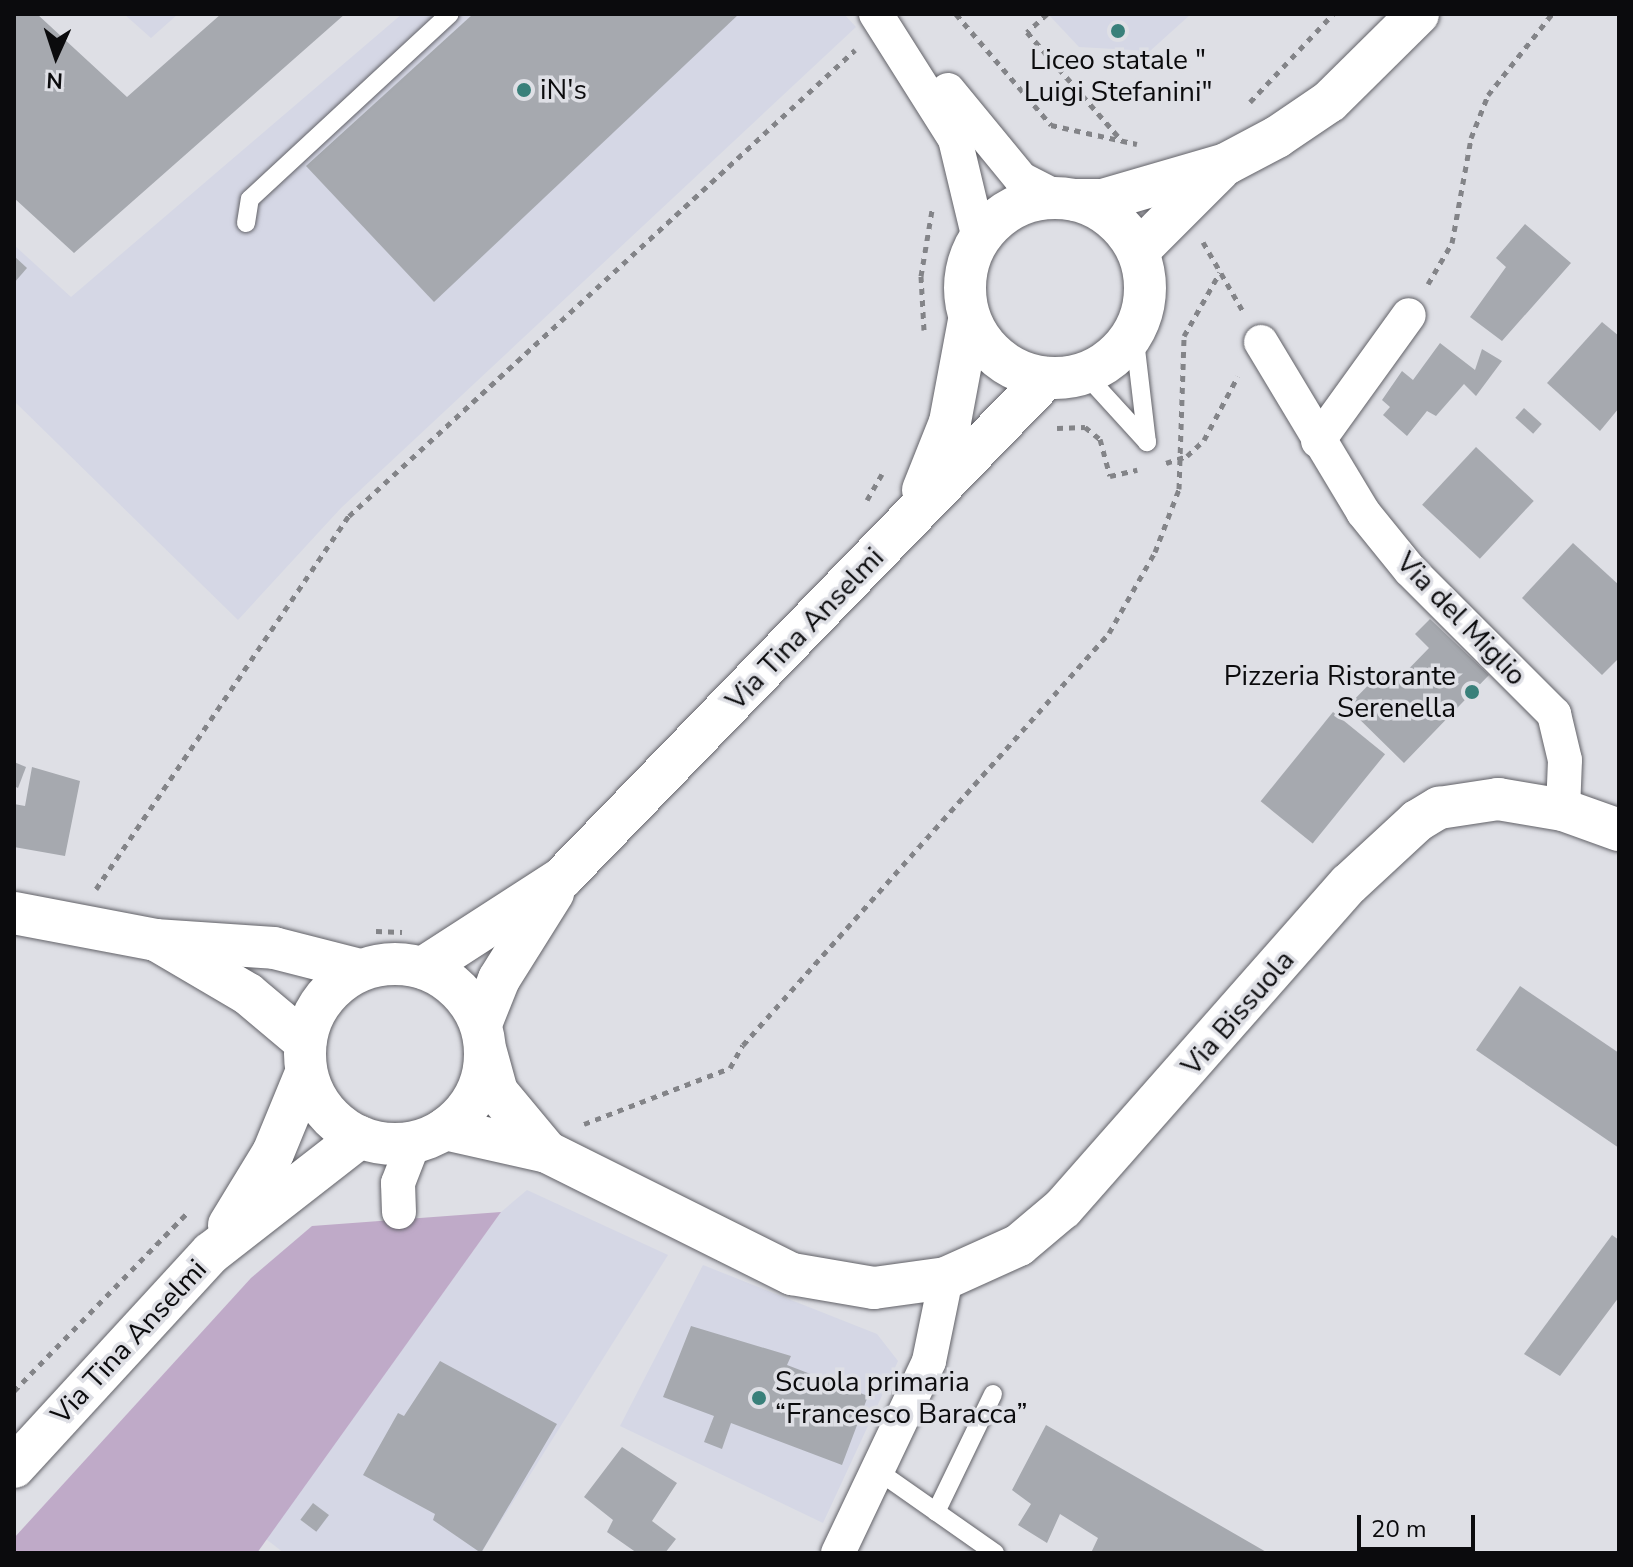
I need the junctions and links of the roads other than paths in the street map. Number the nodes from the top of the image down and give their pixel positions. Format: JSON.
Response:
{"nodes":[{"id":1,"x":450,"y":14,"type":"edge"},
{"id":2,"x":1418,"y":14,"type":"edge"},
{"id":3,"x":876,"y":28,"type":"edge"},
{"id":4,"x":1226,"y":164,"type":"junction"},
{"id":5,"x":1066,"y":198,"type":"junction"},
{"id":6,"x":246,"y":223,"type":"dead end"},
{"id":7,"x":979,"y":239,"type":"junction"},
{"id":8,"x":1138,"y":251,"type":"junction"},
{"id":9,"x":1409,"y":315,"type":"road end"},
{"id":10,"x":969,"y":320,"type":"junction"},
{"id":11,"x":1134,"y":332,"type":"junction"},
{"id":12,"x":1261,"y":342,"type":"road end"},
{"id":13,"x":1065,"y":376,"type":"junction"},
{"id":14,"x":1318,"y":441,"type":"junction"},
{"id":15,"x":908,"y":524,"type":"junction"},
{"id":16,"x":1563,"y":810,"type":"junction"},
{"id":17,"x":1619,"y":830,"type":"edge"},
{"id":18,"x":562,"y":878,"type":"junction"},
{"id":19,"x":14,"y":913,"type":"edge"},
{"id":20,"x":155,"y":940,"type":"junction"},
{"id":21,"x":415,"y":950,"type":"junction"},
{"id":22,"x":362,"y":952,"type":"junction"},
{"id":23,"x":484,"y":1038,"type":"junction"},
{"id":24,"x":305,"y":1058,"type":"junction"},
{"id":25,"x":429,"y":1135,"type":"junction"},
{"id":26,"x":360,"y":1137,"type":"junction"},
{"id":27,"x":559,"y":1138,"type":"junction"},
{"id":28,"x":399,"y":1212,"type":"dead end"},
{"id":29,"x":211,"y":1253,"type":"junction"},
{"id":30,"x":946,"y":1278,"type":"junction"},
{"id":31,"x":993,"y":1394,"type":"dead end"},
{"id":32,"x":14,"y":1467,"type":"edge"},
{"id":33,"x":878,"y":1471,"type":"junction"},
{"id":34,"x":936,"y":1512,"type":"junction"},
{"id":35,"x":838,"y":1553,"type":"edge"},
{"id":36,"x":995,"y":1553,"type":"edge"}],
"edges":[{"from":1,"to":6,"type":"lane"},
{"from":2,"to":4,"type":"street"},
{"from":3,"to":5,"type":"street"},
{"from":3,"to":7,"type":"street"},
{"from":4,"to":5,"type":"street"},
{"from":4,"to":8,"type":"street"},
{"from":5,"to":7,"type":"street"},
{"from":5,"to":8,"type":"street"},
{"from":7,"to":10,"type":"street"},
{"from":8,"to":11,"type":"street"},
{"from":9,"to":14,"type":"street"},
{"from":10,"to":13,"type":"street"},
{"from":10,"to":15,"type":"street"},
{"from":11,"to":13,"type":"street"},
{"from":11,"to":13,"type":"lane"},
{"from":12,"to":14,"type":"street","name":"Via del Miglio"},
{"from":13,"to":15,"type":"street","name":"Via Tina Anselmi"},
{"from":14,"to":16,"type":"street","name":"Via del Miglio"},
{"from":15,"to":18,"type":"street","name":"Via Tina Anselmi"},
{"from":16,"to":17,"type":"street","name":"Via Bissuola"},
{"from":16,"to":30,"type":"street","name":"Via Bissuola"},
{"from":18,"to":21,"type":"street","name":"Via Tina Anselmi"},
{"from":18,"to":23,"type":"street","name":"Via Tina Anselmi"},
{"from":19,"to":20,"type":"street"},
{"from":20,"to":22,"type":"street"},
{"from":20,"to":24,"type":"street"},
{"from":21,"to":22,"type":"street"},
{"from":21,"to":23,"type":"street"},
{"from":22,"to":24,"type":"street"},
{"from":23,"to":25,"type":"street"},
{"from":23,"to":27,"type":"street"},
{"from":24,"to":26,"type":"street"},
{"from":24,"to":29,"type":"street","name":"Via Tina Anselmi"},
{"from":25,"to":26,"type":"street"},
{"from":25,"to":27,"type":"street"},
{"from":25,"to":28,"type":"street"},
{"from":26,"to":29,"type":"street","name":"Via Tina Anselmi"},
{"from":27,"to":30,"type":"street","name":"Via Bissuola"},
{"from":29,"to":32,"type":"street","name":"Via Tina Anselmi"},
{"from":30,"to":33,"type":"street"},
{"from":31,"to":34,"type":"lane"},
{"from":33,"to":34,"type":"lane"},
{"from":33,"to":35,"type":"street"},
{"from":34,"to":36,"type":"lane"}]}
